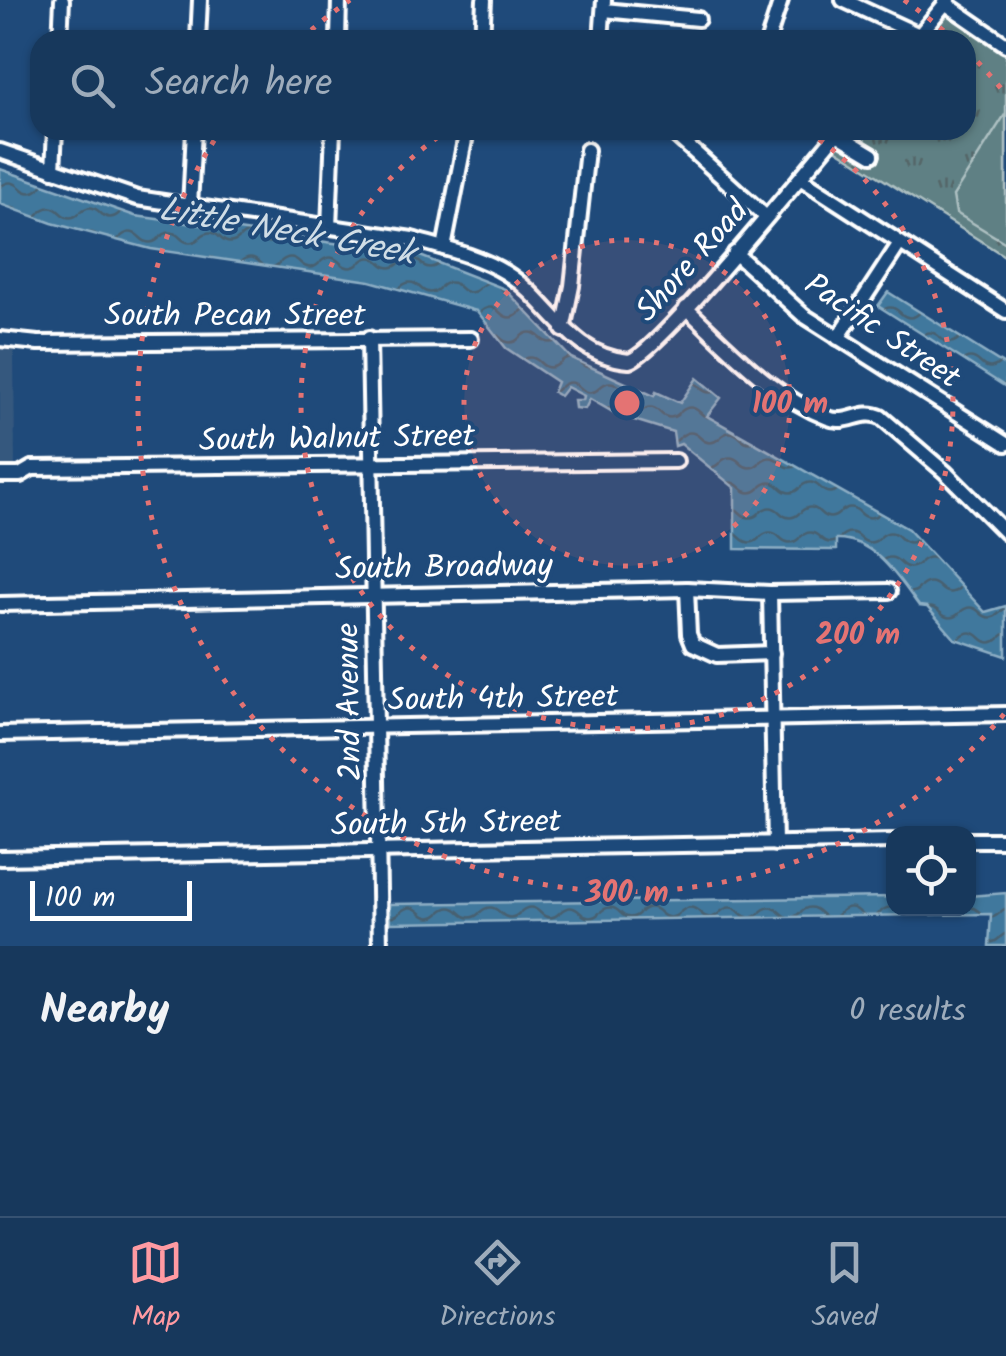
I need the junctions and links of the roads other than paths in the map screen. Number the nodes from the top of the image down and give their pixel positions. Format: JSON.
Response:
{"nodes":[{"id":1,"x":62,"y":0,"type":"edge"},
{"id":2,"x":200,"y":0,"type":"edge"},
{"id":3,"x":340,"y":0,"type":"edge"},
{"id":4,"x":484,"y":0,"type":"edge"},
{"id":5,"x":781,"y":0,"type":"edge"},
{"id":6,"x":842,"y":0,"type":"edge"},
{"id":7,"x":947,"y":2,"type":"edge"},
{"id":8,"x":604,"y":5,"type":"edge"},
{"id":9,"x":866,"y":5,"type":"edge"},
{"id":10,"x":698,"y":19,"type":"dead end"},
{"id":11,"x":60,"y":30,"type":"edge"},
{"id":12,"x":198,"y":30,"type":"edge"},
{"id":13,"x":338,"y":30,"type":"edge"},
{"id":14,"x":482,"y":30,"type":"edge"},
{"id":15,"x":602,"y":30,"type":"edge"},
{"id":16,"x":771,"y":30,"type":"edge"},
{"id":17,"x":905,"y":30,"type":"edge"},
{"id":18,"x":924,"y":30,"type":"edge"},
{"id":19,"x":1006,"y":45,"type":"edge"},
{"id":20,"x":56,"y":140,"type":"edge"},
{"id":21,"x":193,"y":140,"type":"edge"},
{"id":22,"x":333,"y":140,"type":"edge"},
{"id":23,"x":465,"y":140,"type":"edge"},
{"id":24,"x":681,"y":140,"type":"edge"},
{"id":25,"x":831,"y":140,"type":"edge"},
{"id":26,"x":850,"y":140,"type":"edge"},
{"id":27,"x":587,"y":150,"type":"dead end"},
{"id":28,"x":0,"y":151,"type":"edge"},
{"id":29,"x":872,"y":155,"type":"dead end"},
{"id":30,"x":54,"y":170,"type":"junction"},
{"id":31,"x":800,"y":178,"type":"junction"},
{"id":32,"x":190,"y":206,"type":"junction"},
{"id":33,"x":766,"y":216,"type":"junction"},
{"id":34,"x":329,"y":227,"type":"junction"},
{"id":35,"x":900,"y":243,"type":"junction"},
{"id":36,"x":444,"y":248,"type":"junction"},
{"id":37,"x":735,"y":253,"type":"junction"},
{"id":38,"x":686,"y":308,"type":"junction"},
{"id":39,"x":1006,"y":311,"type":"edge"},
{"id":40,"x":564,"y":330,"type":"junction"},
{"id":41,"x":370,"y":338,"type":"junction"},
{"id":42,"x":838,"y":338,"type":"junction"},
{"id":43,"x":0,"y":339,"type":"edge"},
{"id":44,"x":470,"y":339,"type":"dead end"},
{"id":45,"x":1006,"y":444,"type":"edge"},
{"id":46,"x":676,"y":461,"type":"dead end"},
{"id":47,"x":370,"y":464,"type":"junction"},
{"id":48,"x":0,"y":475,"type":"edge"},
{"id":49,"x":1006,"y":533,"type":"edge"},
{"id":50,"x":688,"y":588,"type":"junction"},
{"id":51,"x":889,"y":591,"type":"dead end"},
{"id":52,"x":770,"y":592,"type":"junction"},
{"id":53,"x":373,"y":594,"type":"junction"},
{"id":54,"x":0,"y":604,"type":"edge"},
{"id":55,"x":772,"y":654,"type":"junction"},
{"id":56,"x":1006,"y":714,"type":"edge"},
{"id":57,"x":773,"y":720,"type":"junction"},
{"id":58,"x":376,"y":726,"type":"junction"},
{"id":59,"x":0,"y":734,"type":"edge"},
{"id":60,"x":976,"y":840,"type":"edge"},
{"id":61,"x":1006,"y":840,"type":"edge"},
{"id":62,"x":886,"y":841,"type":"edge"},
{"id":63,"x":775,"y":844,"type":"junction"},
{"id":64,"x":378,"y":851,"type":"junction"},
{"id":65,"x":0,"y":858,"type":"edge"},
{"id":66,"x":380,"y":946,"type":"edge"}],
"edges":[{"from":1,"to":11,"type":"street"},
{"from":2,"to":12,"type":"street"},
{"from":3,"to":13,"type":"street"},
{"from":4,"to":14,"type":"street"},
{"from":5,"to":16,"type":"street"},
{"from":6,"to":9,"type":"street"},
{"from":7,"to":18,"type":"street"},
{"from":7,"to":19,"type":"street"},
{"from":8,"to":10,"type":"street"},
{"from":8,"to":15,"type":"street"},
{"from":9,"to":17,"type":"street"},
{"from":20,"to":30,"type":"street"},
{"from":21,"to":32,"type":"street"},
{"from":22,"to":34,"type":"street"},
{"from":23,"to":36,"type":"street"},
{"from":24,"to":33,"type":"street"},
{"from":25,"to":31,"type":"street","name":"Shore Road"},
{"from":26,"to":29,"type":"street"},
{"from":27,"to":40,"type":"street"},
{"from":28,"to":30,"type":"street","name":"Shore Road"},
{"from":30,"to":32,"type":"street","name":"Shore Road"},
{"from":31,"to":33,"type":"street","name":"Shore Road"},
{"from":31,"to":35,"type":"street"},
{"from":32,"to":34,"type":"street","name":"Shore Road"},
{"from":33,"to":37,"type":"street","name":"Shore Road"},
{"from":34,"to":36,"type":"street","name":"Shore Road"},
{"from":35,"to":39,"type":"street"},
{"from":35,"to":42,"type":"street"},
{"from":36,"to":40,"type":"street","name":"Shore Road"},
{"from":37,"to":38,"type":"street","name":"Shore Road"},
{"from":37,"to":42,"type":"street","name":"Pacific Street"},
{"from":38,"to":40,"type":"street","name":"Shore Road"},
{"from":38,"to":49,"type":"street"},
{"from":41,"to":43,"type":"street","name":"South Pecan Street"},
{"from":41,"to":44,"type":"street","name":"South Pecan Street"},
{"from":41,"to":47,"type":"street","name":"2nd Avenue"},
{"from":42,"to":45,"type":"street","name":"Pacific Street"},
{"from":46,"to":47,"type":"street","name":"South Walnut Street"},
{"from":47,"to":48,"type":"street","name":"South Walnut Street"},
{"from":47,"to":53,"type":"street","name":"2nd Avenue"},
{"from":50,"to":52,"type":"street","name":"South Broadway"},
{"from":50,"to":53,"type":"street","name":"South Broadway"},
{"from":50,"to":55,"type":"street"},
{"from":51,"to":52,"type":"street","name":"South Broadway"},
{"from":52,"to":55,"type":"street"},
{"from":53,"to":54,"type":"street","name":"South Broadway"},
{"from":53,"to":58,"type":"street","name":"2nd Avenue"},
{"from":55,"to":57,"type":"street"},
{"from":56,"to":57,"type":"street","name":"South 4th Street"},
{"from":57,"to":58,"type":"street","name":"South 4th Street"},
{"from":57,"to":63,"type":"street"},
{"from":58,"to":59,"type":"street","name":"South 4th Street"},
{"from":58,"to":64,"type":"street","name":"2nd Avenue"},
{"from":60,"to":61,"type":"street"},
{"from":62,"to":63,"type":"street","name":"South 5th Street"},
{"from":63,"to":64,"type":"street","name":"South 5th Street"},
{"from":64,"to":65,"type":"street","name":"South 5th Street"},
{"from":64,"to":66,"type":"street","name":"2nd Avenue"}]}
